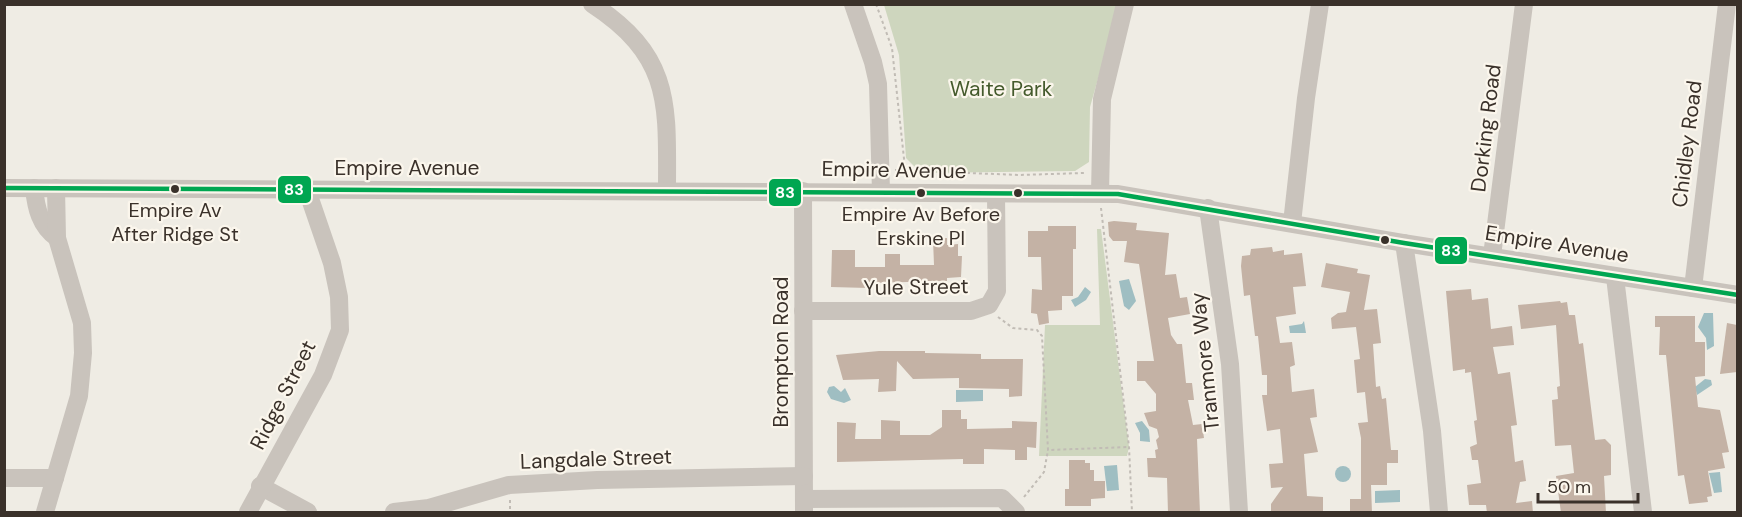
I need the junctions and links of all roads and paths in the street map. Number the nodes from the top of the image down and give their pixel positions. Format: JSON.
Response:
{"nodes":[{"id":1,"x":592,"y":4,"type":"edge"},
{"id":2,"x":853,"y":4,"type":"edge"},
{"id":3,"x":876,"y":4,"type":"edge"},
{"id":4,"x":1125,"y":4,"type":"edge"},
{"id":5,"x":1320,"y":4,"type":"edge"},
{"id":6,"x":1524,"y":4,"type":"edge"},
{"id":7,"x":1727,"y":4,"type":"edge"},
{"id":8,"x":882,"y":169,"type":"junction"},
{"id":9,"x":906,"y":171,"type":"junction"},
{"id":10,"x":1100,"y":173,"type":"junction"},
{"id":11,"x":4,"y":188,"type":"edge"},
{"id":12,"x":34,"y":188,"type":"junction"},
{"id":13,"x":56,"y":188,"type":"junction"},
{"id":14,"x":307,"y":190,"type":"junction"},
{"id":15,"x":668,"y":191,"type":"junction"},
{"id":16,"x":803,"y":191,"type":"junction"},
{"id":17,"x":881,"y":192,"type":"junction"},
{"id":18,"x":1100,"y":193,"type":"junction"},
{"id":19,"x":996,"y":194,"type":"junction"},
{"id":20,"x":1208,"y":208,"type":"junction"},
{"id":21,"x":1292,"y":223,"type":"junction"},
{"id":22,"x":57,"y":238,"type":"junction"},
{"id":23,"x":1404,"y":243,"type":"junction"},
{"id":24,"x":1492,"y":256,"type":"junction"},
{"id":25,"x":1615,"y":277,"type":"junction"},
{"id":26,"x":1693,"y":288,"type":"junction"},
{"id":27,"x":1737,"y":295,"type":"edge"},
{"id":28,"x":989,"y":305,"type":"junction"},
{"id":29,"x":803,"y":311,"type":"junction"},
{"id":30,"x":1129,"y":447,"type":"junction"},
{"id":31,"x":1048,"y":450,"type":"junction"},
{"id":32,"x":804,"y":476,"type":"junction"},
{"id":33,"x":4,"y":478,"type":"edge"},
{"id":34,"x":55,"y":478,"type":"junction"},
{"id":35,"x":260,"y":486,"type":"junction"},
{"id":36,"x":1025,"y":495,"type":"dead end"},
{"id":37,"x":804,"y":506,"type":"edge"},
{"id":38,"x":45,"y":513,"type":"edge"},
{"id":39,"x":248,"y":513,"type":"edge"},
{"id":40,"x":308,"y":513,"type":"edge"},
{"id":41,"x":394,"y":513,"type":"edge"},
{"id":42,"x":1016,"y":513,"type":"edge"},
{"id":43,"x":1132,"y":513,"type":"edge"},
{"id":44,"x":1239,"y":513,"type":"edge"},
{"id":45,"x":1439,"y":513,"type":"edge"},
{"id":46,"x":1643,"y":513,"type":"edge"}],
"edges":[{"from":1,"to":15,"type":"street"},
{"from":2,"to":8,"type":"street"},
{"from":3,"to":9,"type":"path"},
{"from":4,"to":10,"type":"street"},
{"from":5,"to":21,"type":"street"},
{"from":6,"to":24,"type":"street","name":"Dorking Road"},
{"from":7,"to":26,"type":"street","name":"Chidley Road"},
{"from":8,"to":9,"type":"path"},
{"from":8,"to":17,"type":"street"},
{"from":9,"to":10,"type":"path"},
{"from":10,"to":18,"type":"street"},
{"from":11,"to":12,"type":"street","name":"Empire Avenue"},
{"from":12,"to":13,"type":"street","name":"Empire Avenue"},
{"from":12,"to":22,"type":"street"},
{"from":13,"to":14,"type":"street","name":"Empire Avenue"},
{"from":13,"to":22,"type":"street"},
{"from":14,"to":15,"type":"street","name":"Empire Avenue"},
{"from":14,"to":35,"type":"street","name":"Ridge Street"},
{"from":15,"to":16,"type":"street","name":"Empire Avenue"},
{"from":16,"to":17,"type":"street","name":"Empire Avenue"},
{"from":16,"to":29,"type":"street","name":"Brompton Road"},
{"from":17,"to":19,"type":"street","name":"Empire Avenue"},
{"from":18,"to":19,"type":"street","name":"Empire Avenue"},
{"from":18,"to":20,"type":"street","name":"Empire Avenue"},
{"from":18,"to":30,"type":"path"},
{"from":19,"to":28,"type":"street","name":"Yule Street"},
{"from":20,"to":21,"type":"street","name":"Empire Avenue"},
{"from":20,"to":44,"type":"street","name":"Tranmore Way"},
{"from":21,"to":23,"type":"street","name":"Empire Avenue"},
{"from":22,"to":34,"type":"street"},
{"from":23,"to":24,"type":"street","name":"Empire Avenue"},
{"from":23,"to":45,"type":"street"},
{"from":24,"to":25,"type":"street","name":"Empire Avenue"},
{"from":25,"to":26,"type":"street","name":"Empire Avenue"},
{"from":25,"to":46,"type":"street"},
{"from":26,"to":27,"type":"street","name":"Empire Avenue"},
{"from":28,"to":29,"type":"street","name":"Yule Street"},
{"from":28,"to":31,"type":"path"},
{"from":29,"to":32,"type":"street","name":"Brompton Road"},
{"from":30,"to":31,"type":"path"},
{"from":30,"to":43,"type":"path"},
{"from":31,"to":36,"type":"path"},
{"from":32,"to":37,"type":"street","name":"Brompton Road"},
{"from":32,"to":41,"type":"street","name":"Langdale Street"},
{"from":33,"to":34,"type":"street"},
{"from":34,"to":38,"type":"street"},
{"from":35,"to":39,"type":"street","name":"Ridge Street"},
{"from":35,"to":40,"type":"street"},
{"from":37,"to":42,"type":"street"}]}
